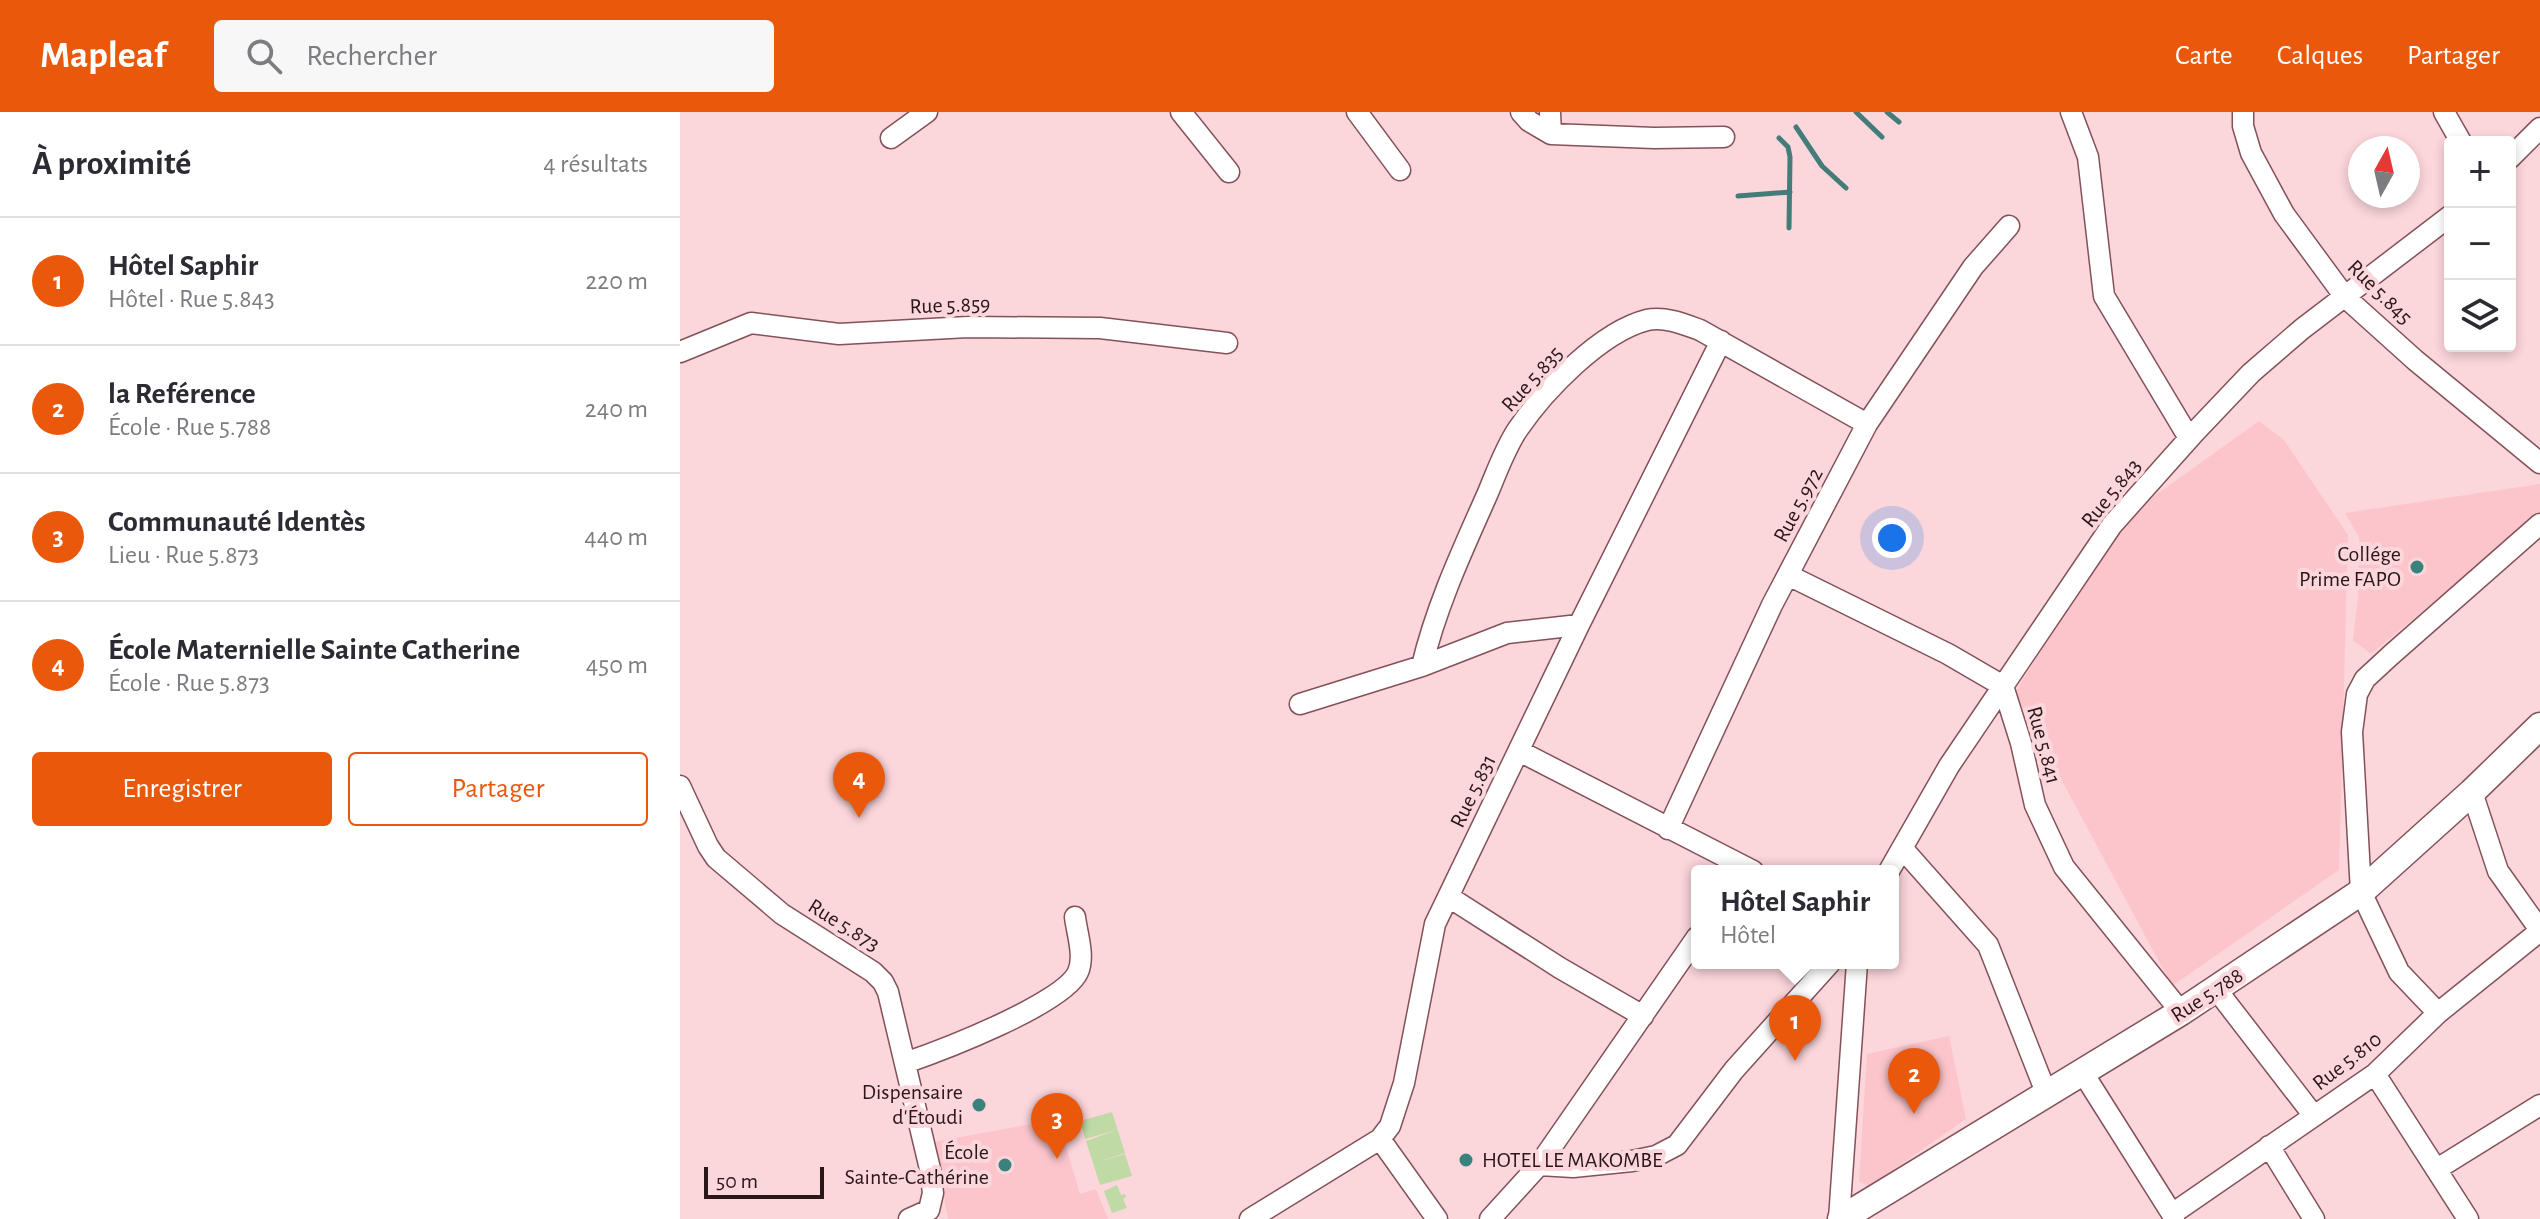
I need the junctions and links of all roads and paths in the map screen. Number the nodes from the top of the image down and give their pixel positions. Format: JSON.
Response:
{"nodes":[{"id":1,"x":927,"y":112,"type":"edge"},
{"id":2,"x":1181,"y":112,"type":"edge"},
{"id":3,"x":1357,"y":112,"type":"edge"},
{"id":4,"x":1521,"y":112,"type":"edge"},
{"id":5,"x":1550,"y":112,"type":"edge"},
{"id":6,"x":2071,"y":112,"type":"edge"},
{"id":7,"x":2243,"y":112,"type":"edge"},
{"id":8,"x":2444,"y":112,"type":"edge"},
{"id":9,"x":2540,"y":128,"type":"edge"},
{"id":10,"x":1551,"y":134,"type":"junction"},
{"id":11,"x":2458,"y":136,"type":"edge"},
{"id":12,"x":1724,"y":137,"type":"dead end"},
{"id":13,"x":891,"y":138,"type":"dead end"},
{"id":14,"x":2516,"y":152,"type":"edge"},
{"id":15,"x":1400,"y":170,"type":"dead end"},
{"id":16,"x":1229,"y":172,"type":"dead end"},
{"id":17,"x":2444,"y":221,"type":"edge"},
{"id":18,"x":2009,"y":226,"type":"dead end"},
{"id":19,"x":2345,"y":297,"type":"junction"},
{"id":20,"x":1721,"y":341,"type":"junction"},
{"id":21,"x":1227,"y":343,"type":"dead end"},
{"id":22,"x":680,"y":352,"type":"edge"},
{"id":23,"x":1867,"y":424,"type":"junction"},
{"id":24,"x":2189,"y":438,"type":"junction"},
{"id":25,"x":2540,"y":463,"type":"edge"},
{"id":26,"x":2540,"y":524,"type":"edge"},
{"id":27,"x":1788,"y":575,"type":"junction"},
{"id":28,"x":1579,"y":625,"type":"junction"},
{"id":29,"x":1422,"y":666,"type":"junction"},
{"id":30,"x":2003,"y":686,"type":"junction"},
{"id":31,"x":1300,"y":704,"type":"dead end"},
{"id":32,"x":2540,"y":726,"type":"edge"},
{"id":33,"x":1519,"y":751,"type":"junction"},
{"id":34,"x":680,"y":786,"type":"edge"},
{"id":35,"x":2472,"y":792,"type":"junction"},
{"id":36,"x":1668,"y":829,"type":"junction"},
{"id":37,"x":1902,"y":848,"type":"junction"},
{"id":38,"x":1739,"y":865,"type":"edge"},
{"id":39,"x":1892,"y":865,"type":"edge"},
{"id":40,"x":2361,"y":892,"type":"junction"},
{"id":41,"x":1449,"y":897,"type":"junction"},
{"id":42,"x":1075,"y":917,"type":"dead end"},
{"id":43,"x":2540,"y":930,"type":"edge"},
{"id":44,"x":1691,"y":946,"type":"edge"},
{"id":45,"x":1825,"y":969,"type":"edge"},
{"id":46,"x":1857,"y":969,"type":"edge"},
{"id":47,"x":2216,"y":989,"type":"junction"},
{"id":48,"x":2181,"y":1012,"type":"junction"},
{"id":49,"x":2438,"y":1013,"type":"junction"},
{"id":50,"x":1643,"y":1016,"type":"junction"},
{"id":51,"x":905,"y":1063,"type":"junction"},
{"id":52,"x":2083,"y":1073,"type":"junction"},
{"id":53,"x":2375,"y":1074,"type":"junction"},
{"id":54,"x":2047,"y":1095,"type":"junction"},
{"id":55,"x":2540,"y":1105,"type":"edge"},
{"id":56,"x":2314,"y":1116,"type":"junction"},
{"id":57,"x":1380,"y":1139,"type":"junction"},
{"id":58,"x":2269,"y":1146,"type":"junction"},
{"id":59,"x":1539,"y":1165,"type":"junction"},
{"id":60,"x":2437,"y":1169,"type":"junction"},
{"id":61,"x":2173,"y":1217,"type":"edge"},
{"id":62,"x":909,"y":1219,"type":"edge"},
{"id":63,"x":1250,"y":1219,"type":"edge"},
{"id":64,"x":1437,"y":1219,"type":"edge"},
{"id":65,"x":1490,"y":1219,"type":"edge"},
{"id":66,"x":1840,"y":1219,"type":"edge"},
{"id":67,"x":2314,"y":1219,"type":"edge"},
{"id":68,"x":2468,"y":1219,"type":"edge"}],
"edges":[{"from":1,"to":13,"type":"street"},
{"from":2,"to":16,"type":"street"},
{"from":3,"to":15,"type":"street"},
{"from":4,"to":10,"type":"street"},
{"from":5,"to":10,"type":"street"},
{"from":6,"to":24,"type":"street"},
{"from":7,"to":19,"type":"street","name":"Rue 5.845"},
{"from":8,"to":11,"type":"street"},
{"from":9,"to":14,"type":"street"},
{"from":10,"to":12,"type":"street"},
{"from":17,"to":19,"type":"street","name":"Rue 5.843"},
{"from":18,"to":23,"type":"street","name":"Rue 5.972"},
{"from":19,"to":24,"type":"street","name":"Rue 5.843"},
{"from":19,"to":25,"type":"street","name":"Rue 5.845"},
{"from":20,"to":23,"type":"street","name":"Rue 5.835"},
{"from":20,"to":28,"type":"street","name":"Rue 5.831"},
{"from":20,"to":29,"type":"street","name":"Rue 5.835"},
{"from":21,"to":22,"type":"street","name":"Rue 5.859"},
{"from":23,"to":27,"type":"street","name":"Rue 5.972"},
{"from":24,"to":30,"type":"street","name":"Rue 5.843"},
{"from":26,"to":40,"type":"street"},
{"from":27,"to":30,"type":"street","name":"Rue 5.841"},
{"from":27,"to":36,"type":"street","name":"Rue 5.972"},
{"from":28,"to":29,"type":"street"},
{"from":28,"to":33,"type":"street","name":"Rue 5.831"},
{"from":29,"to":31,"type":"street"},
{"from":30,"to":37,"type":"street","name":"Rue 5.843"},
{"from":30,"to":48,"type":"street","name":"Rue 5.841"},
{"from":32,"to":35,"type":"street","name":"Rue 5.788"},
{"from":33,"to":36,"type":"street"},
{"from":33,"to":41,"type":"street","name":"Rue 5.831"},
{"from":34,"to":51,"type":"street","name":"Rue 5.873"},
{"from":35,"to":40,"type":"street","name":"Rue 5.788"},
{"from":35,"to":43,"type":"street"},
{"from":36,"to":38,"type":"street"},
{"from":37,"to":39,"type":"street","name":"Rue 5.843"},
{"from":37,"to":54,"type":"street"},
{"from":40,"to":47,"type":"street","name":"Rue 5.788"},
{"from":40,"to":49,"type":"street"},
{"from":41,"to":50,"type":"street"},
{"from":41,"to":57,"type":"street","name":"Rue 5.831"},
{"from":42,"to":51,"type":"street"},
{"from":43,"to":49,"type":"street","name":"Rue 5.810"},
{"from":44,"to":50,"type":"street"},
{"from":45,"to":59,"type":"street"},
{"from":46,"to":66,"type":"street"},
{"from":47,"to":48,"type":"street","name":"Rue 5.788"},
{"from":47,"to":56,"type":"street"},
{"from":48,"to":52,"type":"street","name":"Rue 5.788"},
{"from":49,"to":53,"type":"street","name":"Rue 5.810"},
{"from":50,"to":59,"type":"street"},
{"from":51,"to":62,"type":"street","name":"Rue 5.873"},
{"from":52,"to":54,"type":"street","name":"Rue 5.788"},
{"from":52,"to":61,"type":"street","name":"Rue 5.810"},
{"from":53,"to":56,"type":"street","name":"Rue 5.810"},
{"from":53,"to":60,"type":"street"},
{"from":54,"to":66,"type":"street","name":"Rue 5.788"},
{"from":55,"to":60,"type":"street"},
{"from":56,"to":58,"type":"street","name":"Rue 5.810"},
{"from":57,"to":63,"type":"street"},
{"from":57,"to":64,"type":"street"},
{"from":58,"to":61,"type":"street","name":"Rue 5.810"},
{"from":58,"to":67,"type":"street"},
{"from":59,"to":65,"type":"street"},
{"from":60,"to":68,"type":"street"}]}
